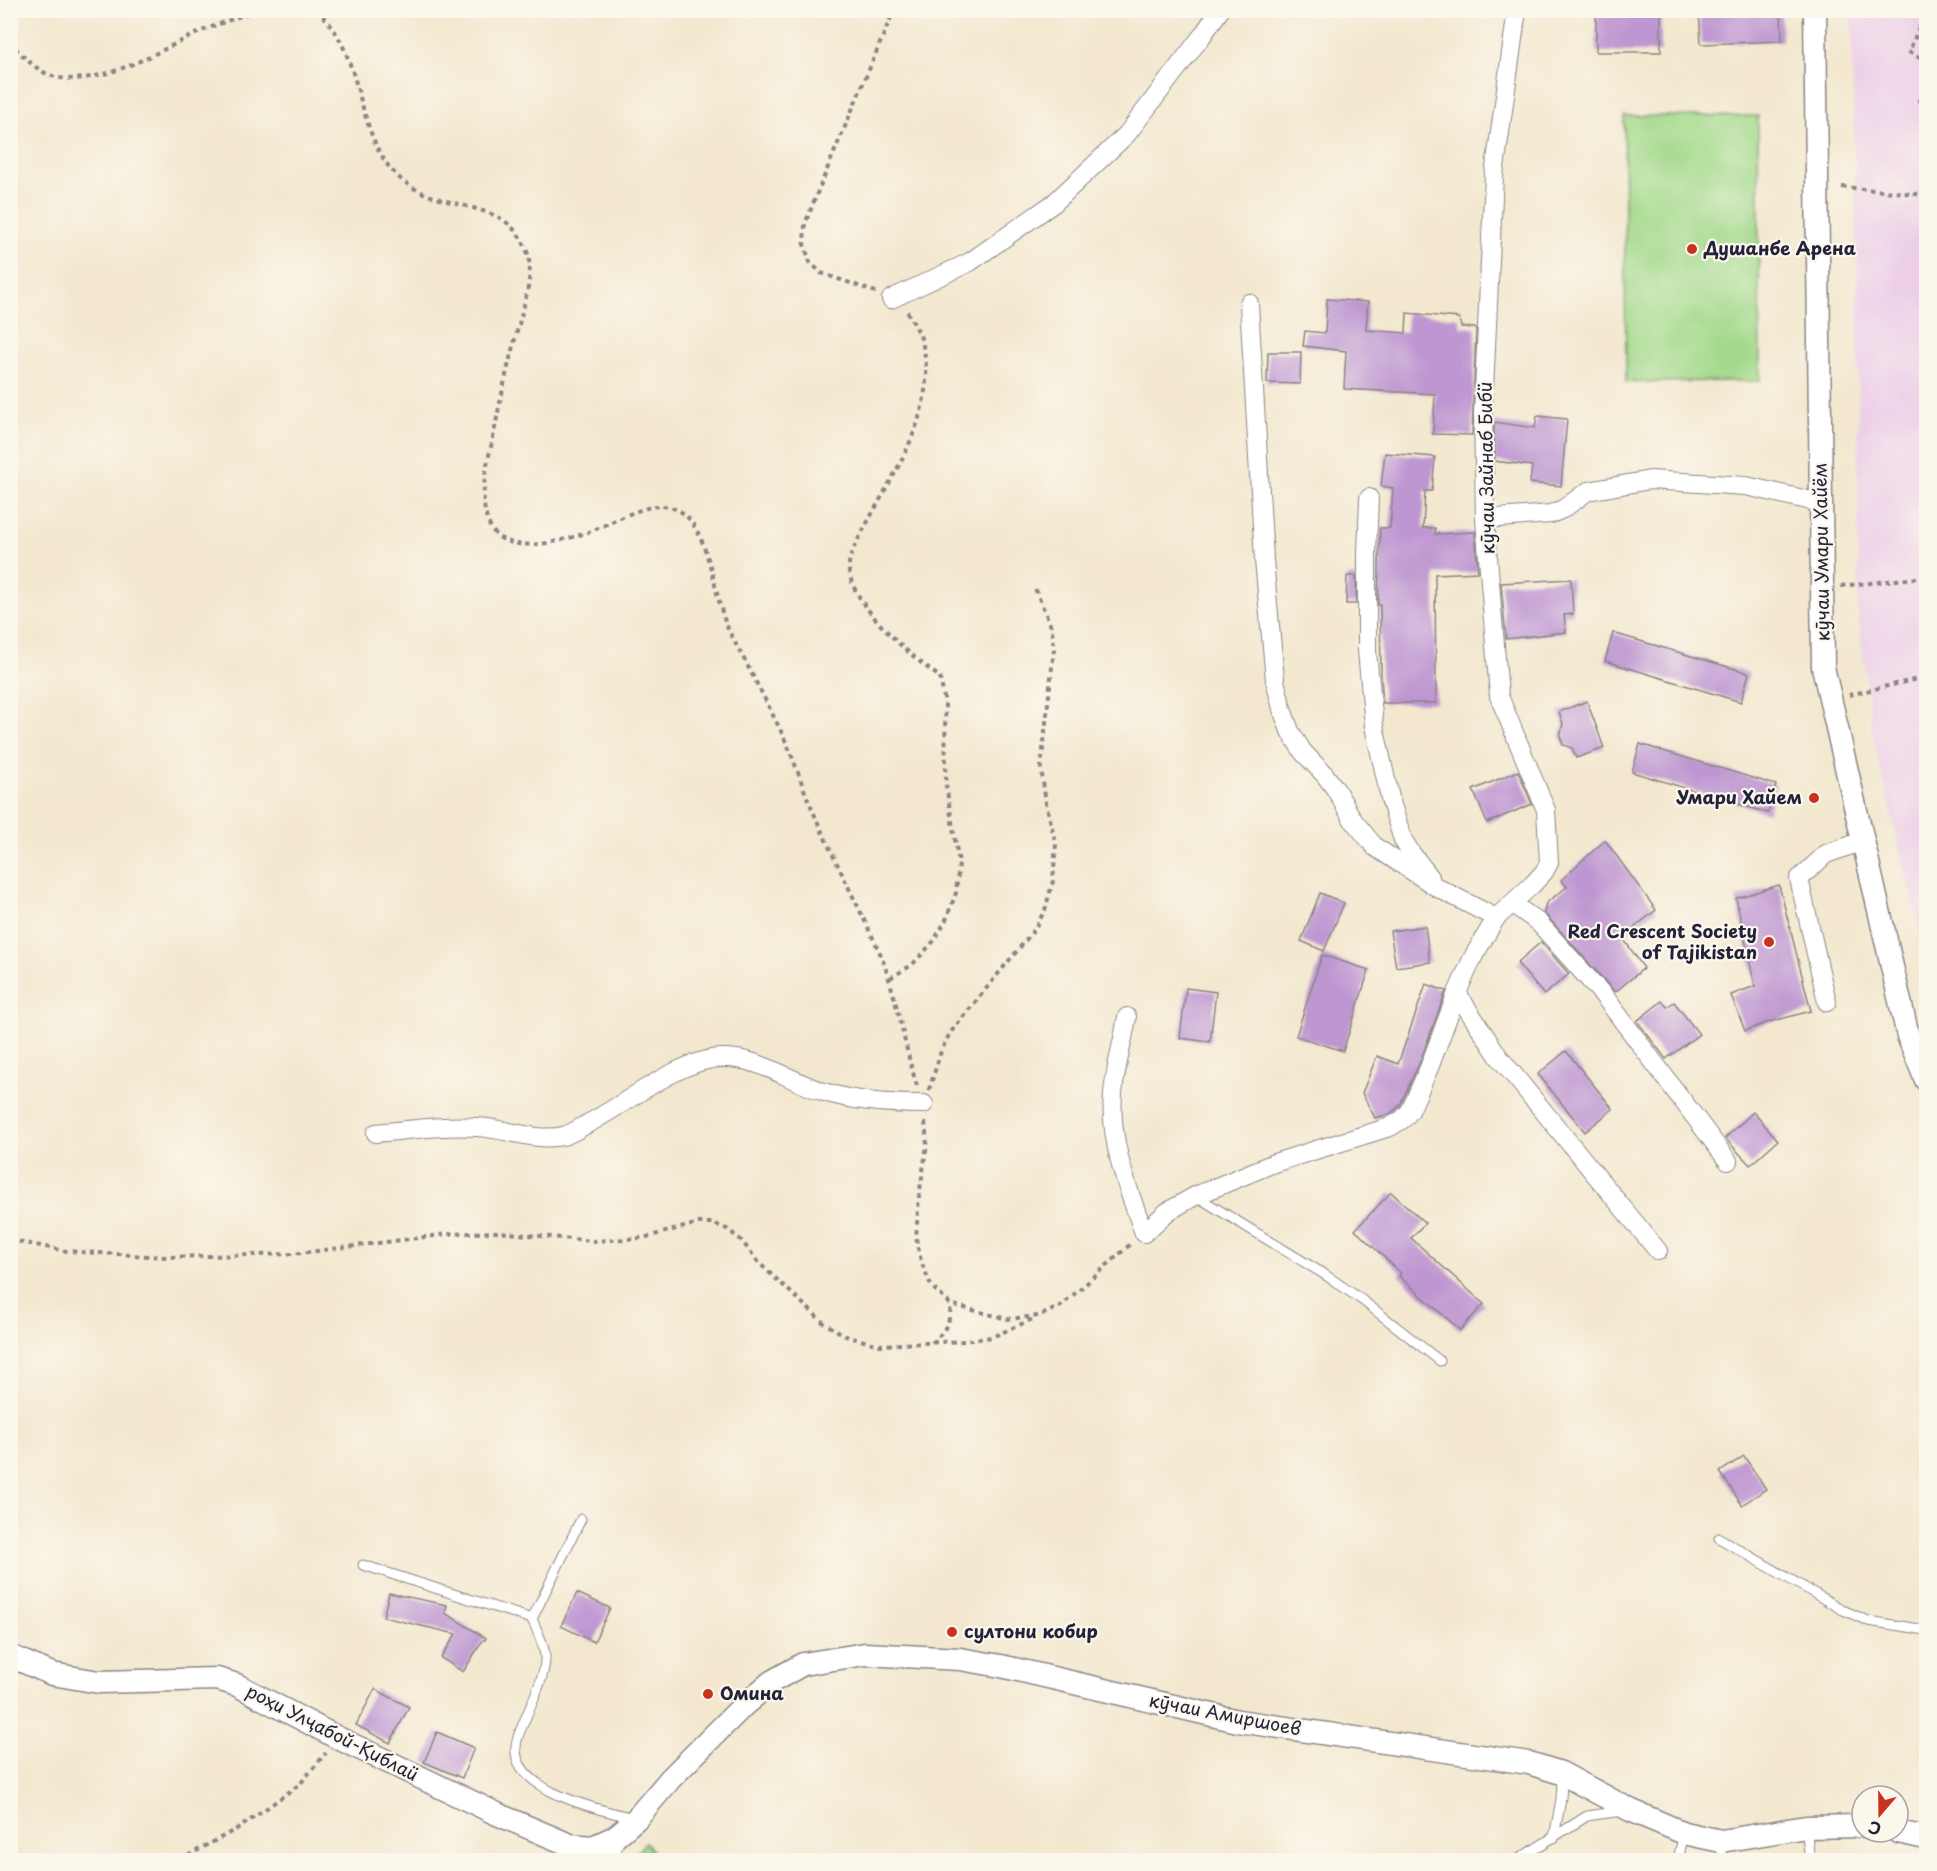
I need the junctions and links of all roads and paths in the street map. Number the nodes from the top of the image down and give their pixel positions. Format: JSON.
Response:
{"nodes":[{"id":1,"x":256,"y":10,"type":"edge"},
{"id":2,"x":316,"y":10,"type":"edge"},
{"id":3,"x":894,"y":10,"type":"edge"},
{"id":4,"x":1220,"y":10,"type":"edge"},
{"id":5,"x":1516,"y":10,"type":"edge"},
{"id":6,"x":1815,"y":10,"type":"edge"},
{"id":7,"x":1926,"y":10,"type":"edge"},
{"id":8,"x":10,"y":41,"type":"edge"},
{"id":9,"x":1926,"y":61,"type":"edge"},
{"id":10,"x":1926,"y":81,"type":"edge"},
{"id":11,"x":1926,"y":104,"type":"edge"},
{"id":12,"x":1926,"y":178,"type":"edge"},
{"id":13,"x":1842,"y":187,"type":"dead end"},
{"id":14,"x":1924,"y":194,"type":"edge"},
{"id":15,"x":891,"y":299,"type":"junction"},
{"id":16,"x":1249,"y":303,"type":"dead end"},
{"id":17,"x":1369,"y":498,"type":"dead end"},
{"id":18,"x":1821,"y":503,"type":"junction"},
{"id":19,"x":1485,"y":519,"type":"junction"},
{"id":20,"x":1926,"y":577,"type":"edge"},
{"id":21,"x":1034,"y":586,"type":"dead end"},
{"id":22,"x":1822,"y":590,"type":"junction"},
{"id":23,"x":1926,"y":677,"type":"edge"},
{"id":24,"x":1831,"y":699,"type":"junction"},
{"id":25,"x":1863,"y":842,"type":"junction"},
{"id":26,"x":1438,"y":888,"type":"junction"},
{"id":27,"x":1513,"y":904,"type":"junction"},
{"id":28,"x":1496,"y":918,"type":"junction"},
{"id":29,"x":890,"y":978,"type":"junction"},
{"id":30,"x":1457,"y":993,"type":"junction"},
{"id":31,"x":1827,"y":1002,"type":"dead end"},
{"id":32,"x":1128,"y":1017,"type":"dead end"},
{"id":33,"x":1926,"y":1077,"type":"edge"},
{"id":34,"x":924,"y":1104,"type":"junction"},
{"id":35,"x":376,"y":1133,"type":"dead end"},
{"id":36,"x":1728,"y":1161,"type":"dead end"},
{"id":37,"x":1195,"y":1196,"type":"junction"},
{"id":38,"x":1144,"y":1233,"type":"junction"},
{"id":39,"x":10,"y":1240,"type":"edge"},
{"id":40,"x":1658,"y":1251,"type":"dead end"},
{"id":41,"x":950,"y":1304,"type":"junction"},
{"id":42,"x":1039,"y":1316,"type":"junction"},
{"id":43,"x":931,"y":1343,"type":"junction"},
{"id":44,"x":1440,"y":1361,"type":"dead end"},
{"id":45,"x":581,"y":1518,"type":"dead end"},
{"id":46,"x":1719,"y":1538,"type":"dead end"},
{"id":47,"x":363,"y":1565,"type":"dead end"},
{"id":48,"x":532,"y":1619,"type":"junction"},
{"id":49,"x":1926,"y":1630,"type":"edge"},
{"id":50,"x":10,"y":1656,"type":"edge"},
{"id":51,"x":338,"y":1738,"type":"junction"},
{"id":52,"x":1561,"y":1773,"type":"junction"},
{"id":53,"x":1630,"y":1809,"type":"junction"},
{"id":54,"x":636,"y":1819,"type":"junction"},
{"id":55,"x":1850,"y":1826,"type":"edge"},
{"id":56,"x":1806,"y":1827,"type":"junction"},
{"id":57,"x":1684,"y":1833,"type":"junction"},
{"id":58,"x":1910,"y":1835,"type":"edge"},
{"id":59,"x":615,"y":1837,"type":"junction"},
{"id":60,"x":1554,"y":1838,"type":"junction"},
{"id":61,"x":1926,"y":1838,"type":"edge"},
{"id":62,"x":1722,"y":1851,"type":"edge"},
{"id":63,"x":180,"y":1860,"type":"edge"},
{"id":64,"x":610,"y":1860,"type":"edge"},
{"id":65,"x":1517,"y":1860,"type":"edge"},
{"id":66,"x":1678,"y":1860,"type":"edge"},
{"id":67,"x":1810,"y":1860,"type":"edge"}],
"edges":[{"from":1,"to":8,"type":"path"},
{"from":2,"to":29,"type":"path"},
{"from":3,"to":15,"type":"path"},
{"from":4,"to":15,"type":"street"},
{"from":5,"to":19,"type":"street","name":"кӯчаи Зайнаб Бибӣ"},
{"from":6,"to":18,"type":"street","name":"кӯчаи Умари Хайём"},
{"from":7,"to":9,"type":"path"},
{"from":10,"to":11,"type":"path"},
{"from":12,"to":14,"type":"path"},
{"from":13,"to":14,"type":"path"},
{"from":15,"to":29,"type":"path"},
{"from":16,"to":26,"type":"street"},
{"from":17,"to":26,"type":"street"},
{"from":18,"to":19,"type":"street"},
{"from":18,"to":22,"type":"street","name":"кӯчаи Умари Хайём"},
{"from":19,"to":27,"type":"street","name":"кӯчаи Зайнаб Бибӣ"},
{"from":20,"to":22,"type":"path"},
{"from":21,"to":34,"type":"path"},
{"from":22,"to":24,"type":"street","name":"кӯчаи Умари Хайём"},
{"from":23,"to":24,"type":"path"},
{"from":24,"to":25,"type":"street","name":"кӯчаи Умари Хайём"},
{"from":25,"to":31,"type":"street"},
{"from":25,"to":33,"type":"street","name":"кӯчаи Умари Хайём"},
{"from":26,"to":28,"type":"street"},
{"from":27,"to":28,"type":"street","name":"кӯчаи Зайнаб Бибӣ"},
{"from":27,"to":36,"type":"street"},
{"from":28,"to":30,"type":"street","name":"кӯчаи Зайнаб Бибӣ"},
{"from":29,"to":34,"type":"path"},
{"from":30,"to":37,"type":"street","name":"кӯчаи Зайнаб Бибӣ"},
{"from":30,"to":40,"type":"street"},
{"from":32,"to":38,"type":"street"},
{"from":34,"to":35,"type":"street"},
{"from":34,"to":41,"type":"path"},
{"from":37,"to":38,"type":"street","name":"кӯчаи Зайнаб Бибӣ"},
{"from":37,"to":44,"type":"lane"},
{"from":38,"to":42,"type":"path"},
{"from":39,"to":43,"type":"path"},
{"from":41,"to":42,"type":"path"},
{"from":41,"to":43,"type":"path"},
{"from":42,"to":43,"type":"path"},
{"from":45,"to":48,"type":"lane"},
{"from":46,"to":49,"type":"lane"},
{"from":47,"to":48,"type":"lane"},
{"from":48,"to":54,"type":"lane"},
{"from":50,"to":51,"type":"street","name":"роҳи Улҷабой-Қиблаӣ"},
{"from":51,"to":59,"type":"street","name":"роҳи Улҷабой-Қиблаӣ"},
{"from":51,"to":63,"type":"path"},
{"from":52,"to":53,"type":"street","name":"кӯчаи Амиршоев"},
{"from":52,"to":54,"type":"street","name":"кӯчаи Амиршоев"},
{"from":52,"to":60,"type":"lane"},
{"from":53,"to":57,"type":"street","name":"кӯчаи Амиршоев"},
{"from":53,"to":60,"type":"lane"},
{"from":54,"to":59,"type":"street","name":"роҳи Улҷабой-Қиблаӣ"},
{"from":55,"to":56,"type":"street","name":"кӯчаи Амиршоев"},
{"from":56,"to":62,"type":"street","name":"кӯчаи Амиршоев"},
{"from":56,"to":67,"type":"lane"},
{"from":57,"to":62,"type":"street","name":"кӯчаи Амиршоев"},
{"from":57,"to":66,"type":"lane"},
{"from":58,"to":61,"type":"street"},
{"from":59,"to":64,"type":"street"},
{"from":60,"to":65,"type":"lane"}]}
